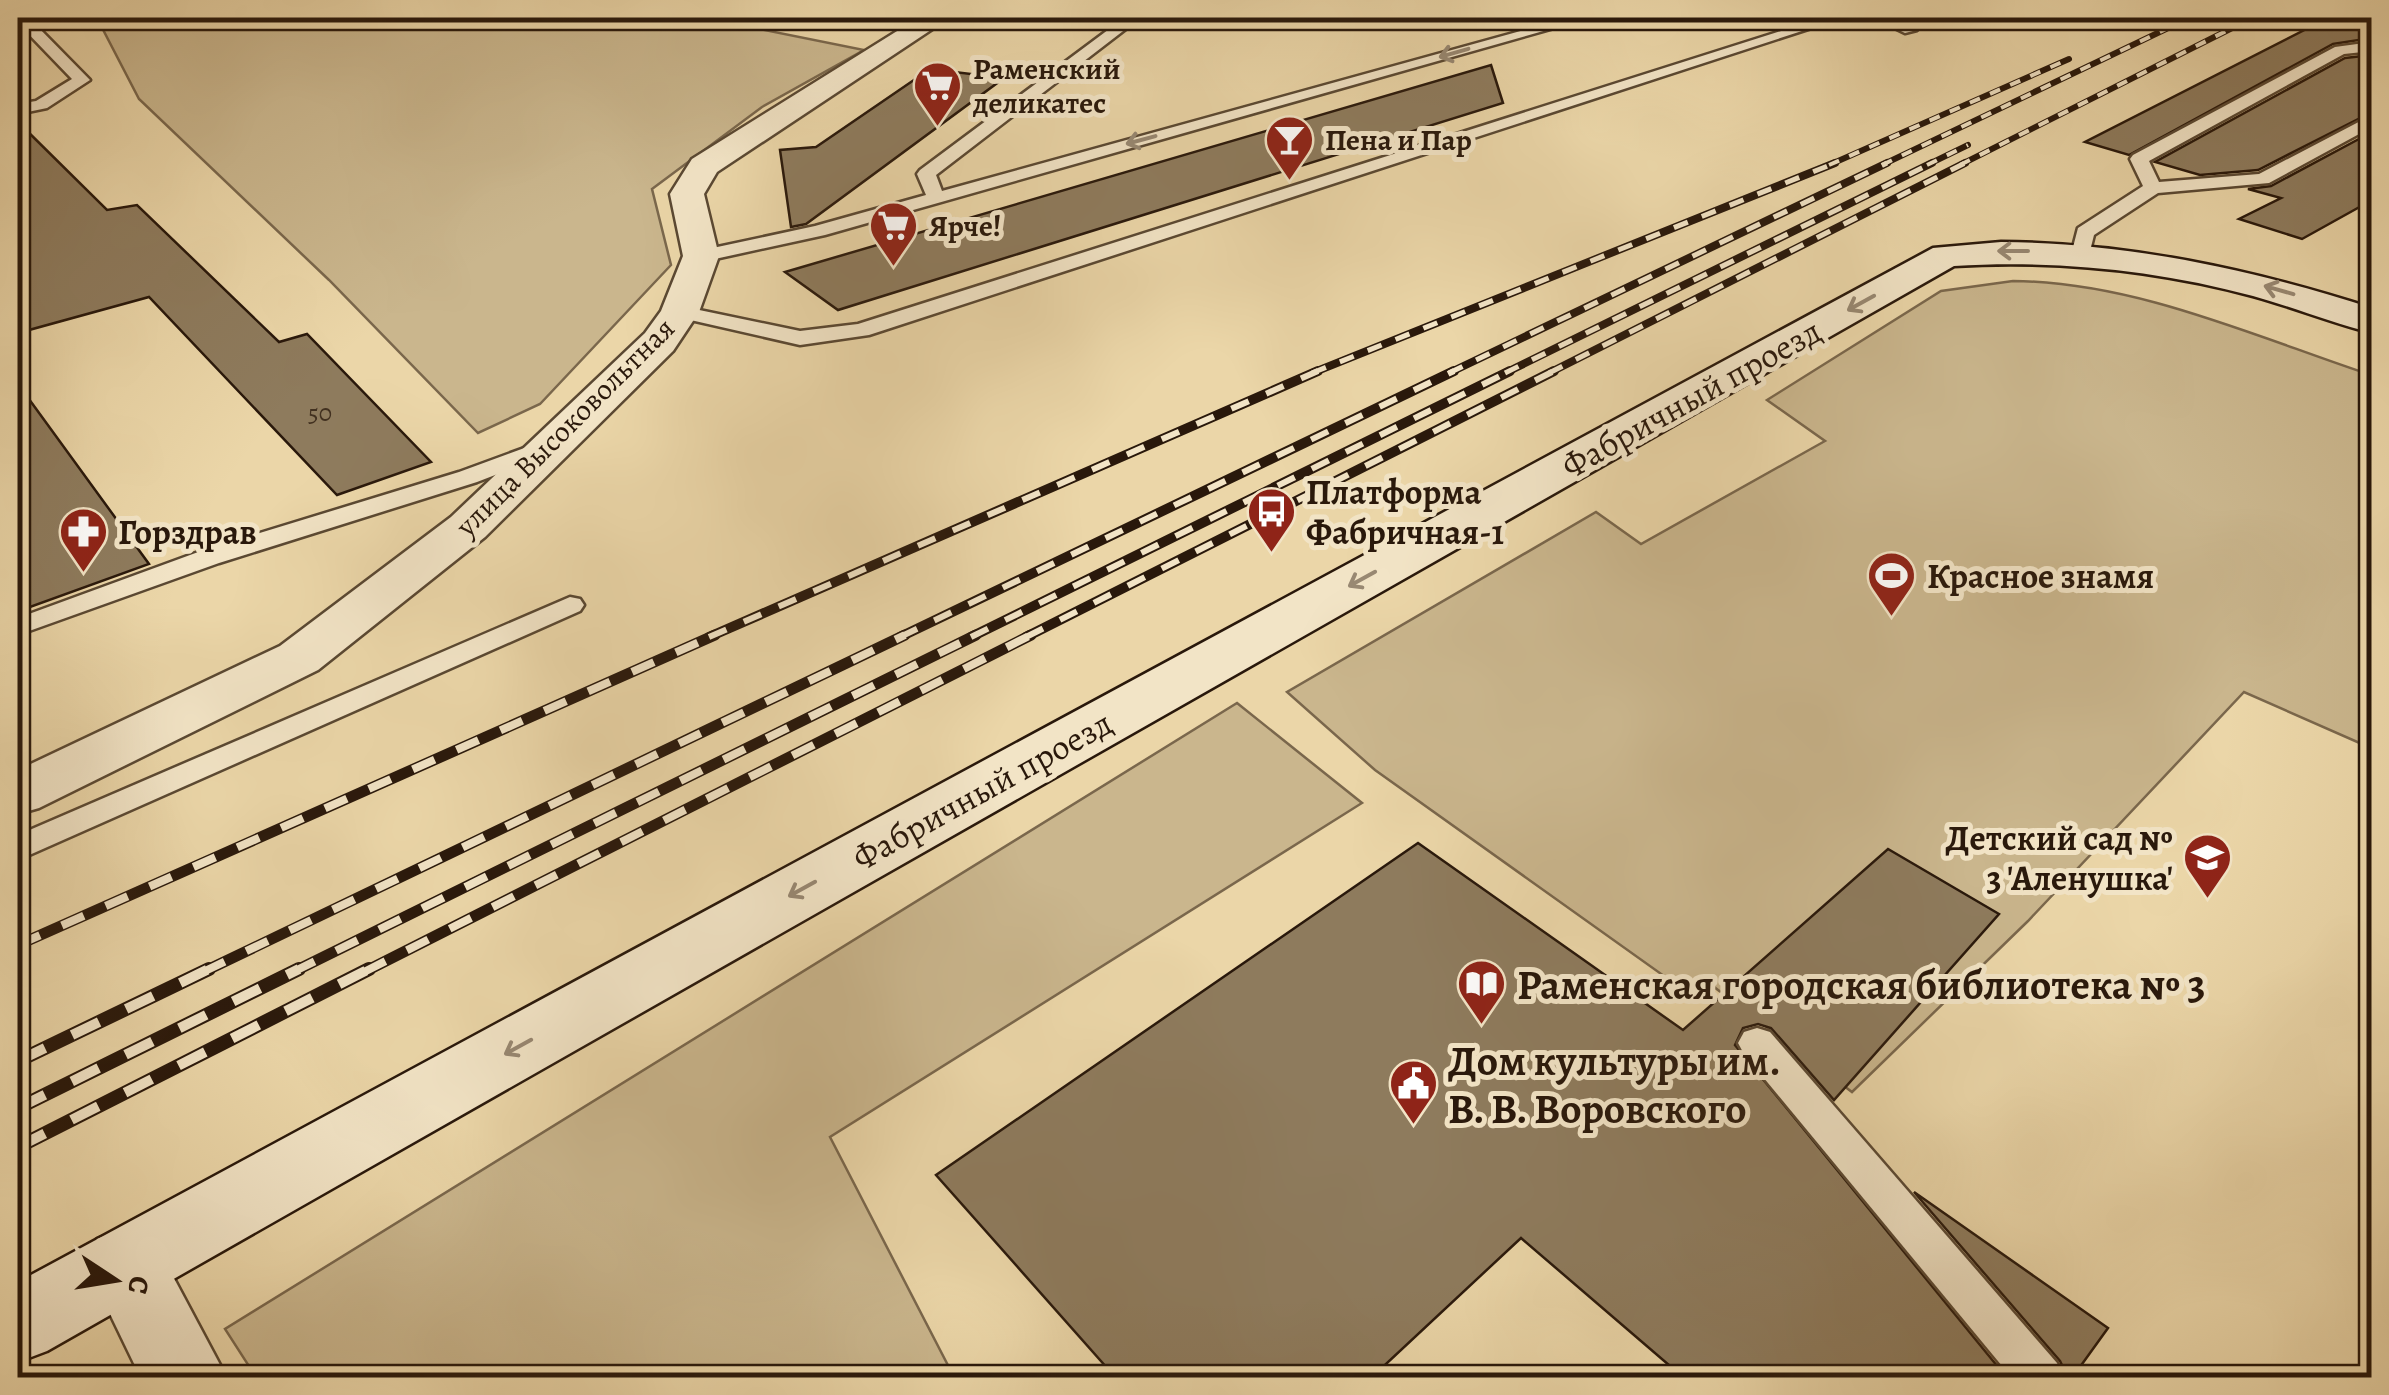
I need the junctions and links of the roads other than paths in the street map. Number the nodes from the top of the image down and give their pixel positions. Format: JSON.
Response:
{"nodes":[{"id":1,"x":21,"y":18,"type":"edge"},
{"id":2,"x":936,"y":18,"type":"edge"},
{"id":3,"x":1133,"y":18,"type":"edge"},
{"id":4,"x":1582,"y":18,"type":"edge"},
{"id":5,"x":1836,"y":18,"type":"edge"},
{"id":6,"x":1881,"y":18,"type":"edge"},
{"id":7,"x":1910,"y":30,"type":"dead end"},
{"id":8,"x":2372,"y":46,"type":"edge"},
{"id":9,"x":18,"y":109,"type":"edge"},
{"id":10,"x":2372,"y":120,"type":"edge"},
{"id":11,"x":2346,"y":133,"type":"junction"},
{"id":12,"x":2372,"y":140,"type":"edge"},
{"id":13,"x":2153,"y":188,"type":"junction"},
{"id":14,"x":936,"y":197,"type":"junction"},
{"id":15,"x":2080,"y":255,"type":"junction"},
{"id":16,"x":701,"y":256,"type":"junction"},
{"id":17,"x":680,"y":312,"type":"junction"},
{"id":18,"x":2372,"y":321,"type":"edge"},
{"id":19,"x":557,"y":443,"type":"junction"},
{"id":20,"x":570,"y":606,"type":"dead end"},
{"id":21,"x":18,"y":626,"type":"edge"},
{"id":22,"x":18,"y":794,"type":"edge"},
{"id":23,"x":18,"y":848,"type":"edge"},
{"id":24,"x":1757,"y":1043,"type":"dead end"},
{"id":25,"x":125,"y":1264,"type":"junction"},
{"id":26,"x":18,"y":1324,"type":"edge"},
{"id":27,"x":185,"y":1378,"type":"edge"},
{"id":28,"x":2041,"y":1378,"type":"edge"}],
"edges":[{"from":1,"to":9,"type":"lane"},
{"from":2,"to":16,"type":"main road"},
{"from":3,"to":14,"type":"lane"},
{"from":4,"to":14,"type":"lane","one_way":true},
{"from":5,"to":17,"type":"lane"},
{"from":6,"to":7,"type":"lane"},
{"from":8,"to":13,"type":"lane"},
{"from":10,"to":11,"type":"lane"},
{"from":11,"to":12,"type":"lane"},
{"from":11,"to":13,"type":"lane"},
{"from":13,"to":15,"type":"lane"},
{"from":14,"to":16,"type":"lane"},
{"from":18,"to":15,"type":"main road","one_way":true},
{"from":15,"to":25,"type":"main road","name":"Фабричный проезд","one_way":true},
{"from":16,"to":17,"type":"main road","name":"улица Высоковольтная"},
{"from":17,"to":19,"type":"main road","name":"улица Высоковольтная"},
{"from":19,"to":21,"type":"lane"},
{"from":19,"to":22,"type":"main road","name":"улица Высоковольтная"},
{"from":20,"to":23,"type":"lane"},
{"from":24,"to":28,"type":"lane"},
{"from":25,"to":26,"type":"main road","name":"Фабричный проезд"},
{"from":25,"to":27,"type":"main road"}]}
